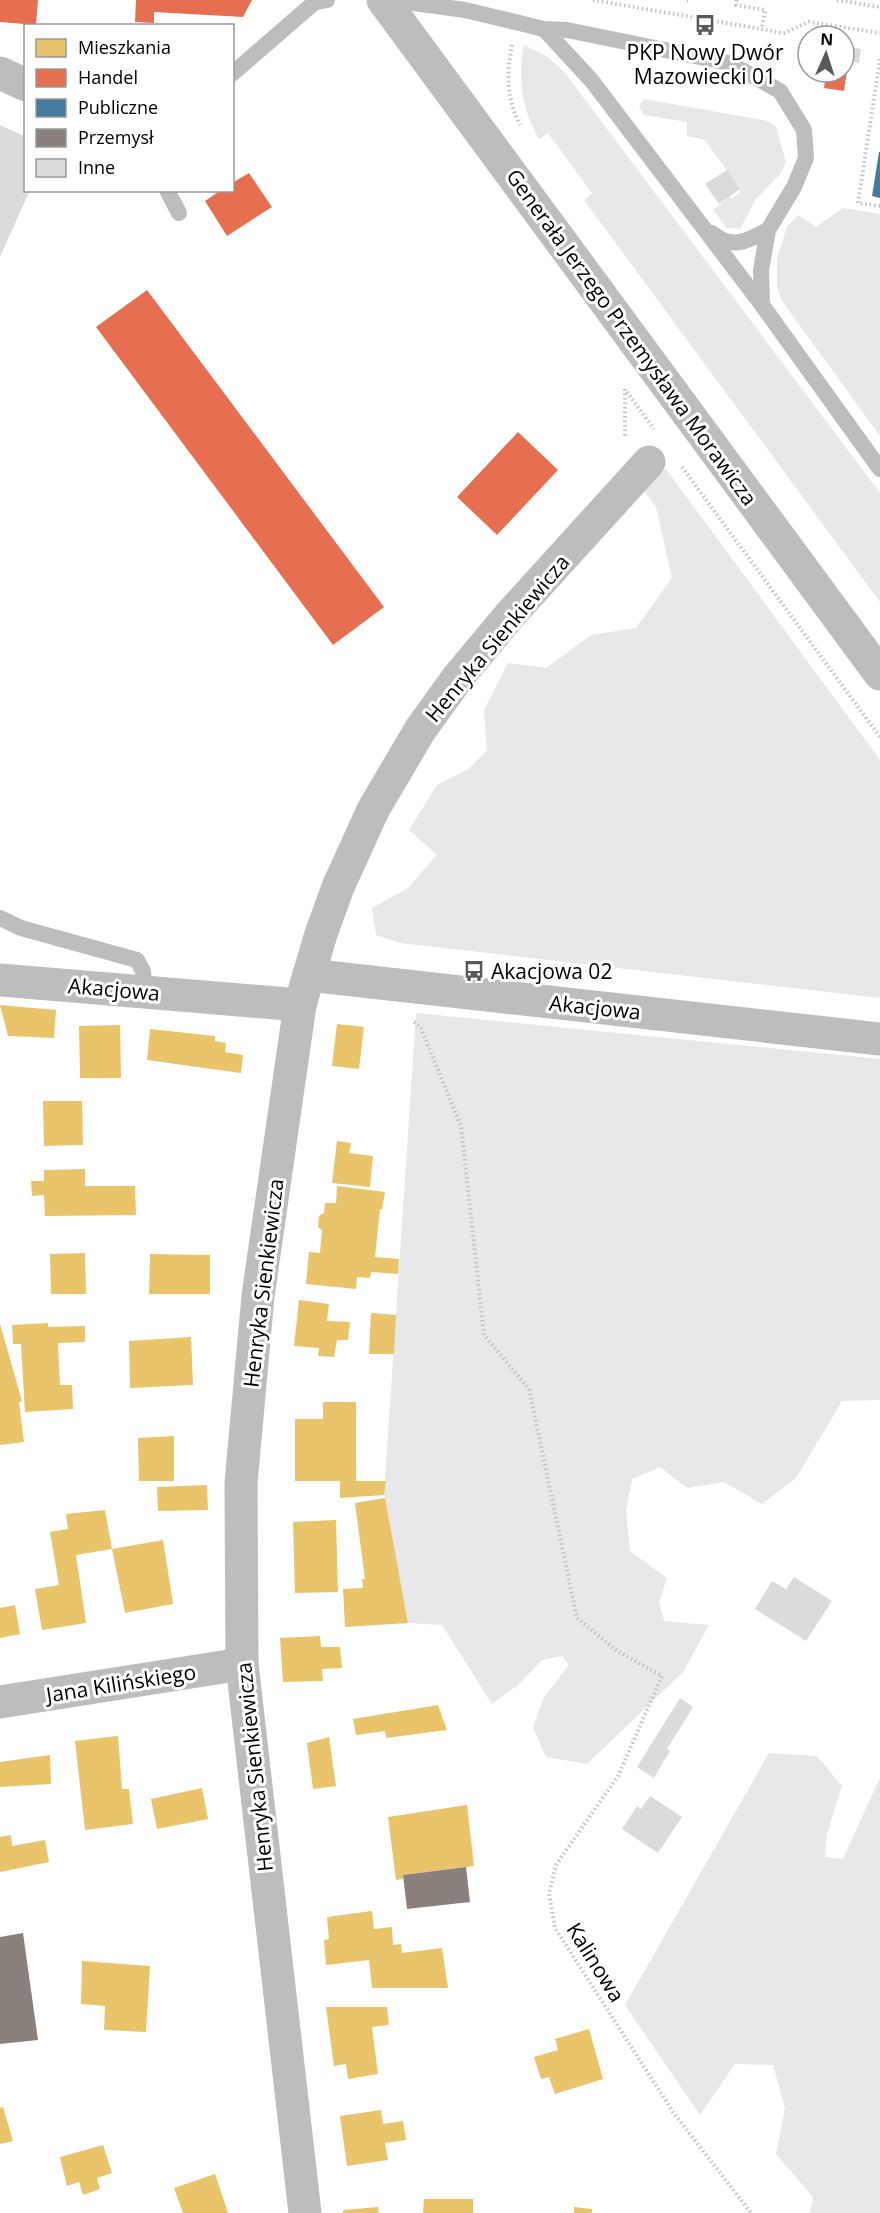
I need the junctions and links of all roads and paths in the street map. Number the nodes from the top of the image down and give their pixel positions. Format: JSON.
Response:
{"nodes":[{"id":1,"x":327,"y":0,"type":"edge"},
{"id":2,"x":383,"y":0,"type":"edge"},
{"id":3,"x":392,"y":0,"type":"edge"},
{"id":4,"x":593,"y":0,"type":"edge"},
{"id":5,"x":737,"y":0,"type":"edge"},
{"id":6,"x":837,"y":0,"type":"edge"},
{"id":7,"x":880,"y":7,"type":"edge"},
{"id":8,"x":516,"y":22,"type":"junction"},
{"id":9,"x":544,"y":29,"type":"junction"},
{"id":10,"x":762,"y":29,"type":"junction"},
{"id":11,"x":880,"y":33,"type":"edge"},
{"id":12,"x":880,"y":59,"type":"edge"},
{"id":13,"x":234,"y":72,"type":"edge"},
{"id":14,"x":0,"y":73,"type":"edge"},
{"id":15,"x":24,"y":84,"type":"edge"},
{"id":16,"x":523,"y":133,"type":"dead end"},
{"id":17,"x":168,"y":192,"type":"edge"},
{"id":18,"x":880,"y":206,"type":"edge"},
{"id":19,"x":179,"y":213,"type":"dead end"},
{"id":20,"x":700,"y":223,"type":"junction"},
{"id":21,"x":768,"y":230,"type":"junction"},
{"id":22,"x":762,"y":305,"type":"junction"},
{"id":23,"x":618,"y":380,"type":"dead end"},
{"id":24,"x":662,"y":454,"type":"junction"},
{"id":25,"x":880,"y":469,"type":"edge"},
{"id":26,"x":880,"y":674,"type":"edge"},
{"id":27,"x":880,"y":737,"type":"edge"},
{"id":28,"x":0,"y":918,"type":"edge"},
{"id":29,"x":0,"y":980,"type":"edge"},
{"id":30,"x":305,"y":990,"type":"junction"},
{"id":31,"x":145,"y":992,"type":"junction"},
{"id":32,"x":405,"y":1016,"type":"dead end"},
{"id":33,"x":880,"y":1039,"type":"edge"},
{"id":34,"x":242,"y":1664,"type":"junction"},
{"id":35,"x":0,"y":1702,"type":"edge"},
{"id":36,"x":305,"y":2213,"type":"edge"},
{"id":37,"x":751,"y":2213,"type":"edge"}],
"edges":[{"from":1,"to":13,"type":"lane"},
{"from":2,"to":26,"type":"street","name":"Generała Jerzego Przemysława Morawicza","bridge":true},
{"from":3,"to":8,"type":"lane"},
{"from":4,"to":10,"type":"path"},
{"from":5,"to":10,"type":"path"},
{"from":6,"to":7,"type":"path"},
{"from":8,"to":9,"type":"lane"},
{"from":8,"to":16,"type":"path"},
{"from":9,"to":20,"type":"lane"},
{"from":9,"to":21,"type":"lane"},
{"from":10,"to":11,"type":"path"},
{"from":12,"to":18,"type":"path"},
{"from":14,"to":15,"type":"street"},
{"from":17,"to":19,"type":"lane"},
{"from":20,"to":21,"type":"lane"},
{"from":20,"to":22,"type":"lane"},
{"from":21,"to":22,"type":"lane"},
{"from":22,"to":25,"type":"lane"},
{"from":23,"to":24,"type":"path"},
{"from":24,"to":27,"type":"path"},
{"from":24,"to":30,"type":"street","name":"Henryka Sienkiewicza"},
{"from":28,"to":31,"type":"lane"},
{"from":29,"to":31,"type":"street","name":"Akacjowa"},
{"from":30,"to":31,"type":"street","name":"Akacjowa"},
{"from":30,"to":33,"type":"street","name":"Akacjowa"},
{"from":30,"to":34,"type":"street","name":"Henryka Sienkiewicza"},
{"from":32,"to":37,"type":"path","name":"Kalinowa"},
{"from":34,"to":35,"type":"street","name":"Jana Kilińskiego"},
{"from":34,"to":36,"type":"street","name":"Henryka Sienkiewicza"}]}
